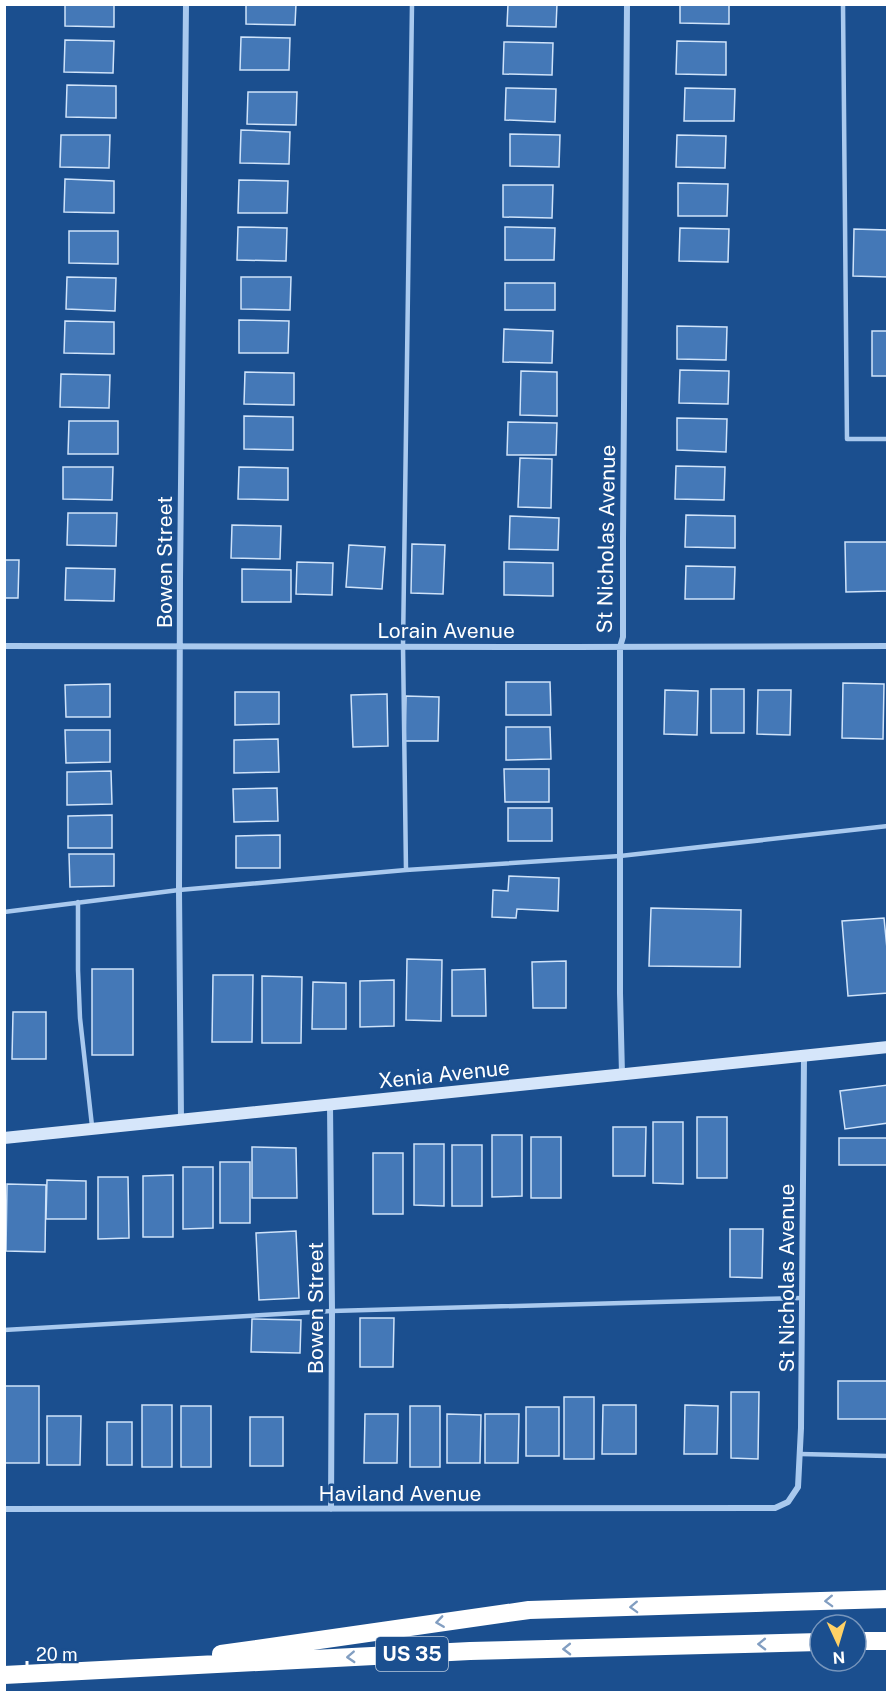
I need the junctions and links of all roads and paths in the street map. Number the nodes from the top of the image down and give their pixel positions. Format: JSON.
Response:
{"nodes":[{"id":1,"x":186,"y":4,"type":"edge"},
{"id":2,"x":412,"y":4,"type":"edge"},
{"id":3,"x":627,"y":4,"type":"edge"},
{"id":4,"x":843,"y":4,"type":"edge"},
{"id":5,"x":888,"y":439,"type":"edge"},
{"id":6,"x":4,"y":646,"type":"edge"},
{"id":7,"x":181,"y":646,"type":"junction"},
{"id":8,"x":403,"y":646,"type":"junction"},
{"id":9,"x":888,"y":646,"type":"edge"},
{"id":10,"x":620,"y":647,"type":"junction"},
{"id":11,"x":888,"y":826,"type":"edge"},
{"id":12,"x":620,"y":856,"type":"junction"},
{"id":13,"x":406,"y":870,"type":"junction"},
{"id":14,"x":179,"y":890,"type":"junction"},
{"id":15,"x":78,"y":902,"type":"junction"},
{"id":16,"x":4,"y":912,"type":"edge"},
{"id":17,"x":888,"y":1047,"type":"edge"},
{"id":18,"x":804,"y":1056,"type":"junction"},
{"id":19,"x":622,"y":1075,"type":"junction"},
{"id":20,"x":330,"y":1105,"type":"junction"},
{"id":21,"x":181,"y":1120,"type":"junction"},
{"id":22,"x":92,"y":1129,"type":"junction"},
{"id":23,"x":4,"y":1138,"type":"edge"},
{"id":24,"x":802,"y":1298,"type":"junction"},
{"id":25,"x":332,"y":1311,"type":"junction"},
{"id":26,"x":4,"y":1330,"type":"edge"},
{"id":27,"x":800,"y":1454,"type":"junction"},
{"id":28,"x":888,"y":1456,"type":"edge"},
{"id":29,"x":792,"y":1498,"type":"joint"},
{"id":30,"x":4,"y":1509,"type":"edge"},
{"id":31,"x":332,"y":1509,"type":"junction"},
{"id":32,"x":888,"y":1599,"type":"edge"},
{"id":33,"x":868,"y":1641,"type":"edge"},
{"id":34,"x":888,"y":1641,"type":"edge"},
{"id":35,"x":808,"y":1642,"type":"edge"},
{"id":36,"x":105,"y":1670,"type":"junction"},
{"id":37,"x":4,"y":1675,"type":"edge"}],
"edges":[{"from":1,"to":7,"type":"street","name":"Bowen Street"},
{"from":2,"to":8,"type":"lane"},
{"from":3,"to":10,"type":"street","name":"St Nicholas Avenue"},
{"from":4,"to":5,"type":"lane"},
{"from":6,"to":7,"type":"street","name":"Lorain Avenue"},
{"from":7,"to":8,"type":"street","name":"Lorain Avenue"},
{"from":7,"to":14,"type":"street","name":"Bowen Street"},
{"from":8,"to":10,"type":"street","name":"Lorain Avenue"},
{"from":8,"to":13,"type":"lane"},
{"from":9,"to":10,"type":"street","name":"Lorain Avenue"},
{"from":10,"to":12,"type":"street","name":"St Nicholas Avenue"},
{"from":11,"to":12,"type":"lane"},
{"from":12,"to":13,"type":"lane"},
{"from":12,"to":19,"type":"street","name":"St Nicholas Avenue"},
{"from":13,"to":14,"type":"lane"},
{"from":14,"to":15,"type":"lane"},
{"from":14,"to":21,"type":"street","name":"Bowen Street"},
{"from":15,"to":16,"type":"lane"},
{"from":15,"to":22,"type":"lane"},
{"from":17,"to":18,"type":"street","name":"Xenia Avenue"},
{"from":18,"to":19,"type":"street","name":"Xenia Avenue"},
{"from":18,"to":24,"type":"street","name":"St Nicholas Avenue"},
{"from":19,"to":20,"type":"street","name":"Xenia Avenue"},
{"from":20,"to":21,"type":"street","name":"Xenia Avenue"},
{"from":20,"to":25,"type":"street","name":"Bowen Street"},
{"from":21,"to":22,"type":"street","name":"Xenia Avenue"},
{"from":22,"to":23,"type":"street","name":"Xenia Avenue"},
{"from":24,"to":25,"type":"lane"},
{"from":24,"to":27,"type":"street","name":"St Nicholas Avenue"},
{"from":25,"to":26,"type":"lane"},
{"from":25,"to":31,"type":"street","name":"Bowen Street"},
{"from":27,"to":28,"type":"lane"},
{"from":27,"to":29,"type":"street","name":"St Nicholas Avenue"},
{"from":29,"to":31,"type":"street","name":"Haviland Avenue"},
{"from":30,"to":31,"type":"street","name":"Haviland Avenue"},
{"from":32,"to":36,"type":"highway","one_way":true},
{"from":33,"to":34,"type":"highway"},
{"from":35,"to":36,"type":"highway","number":"US 35","one_way":true},
{"from":36,"to":37,"type":"highway","number":"US 35"}]}
